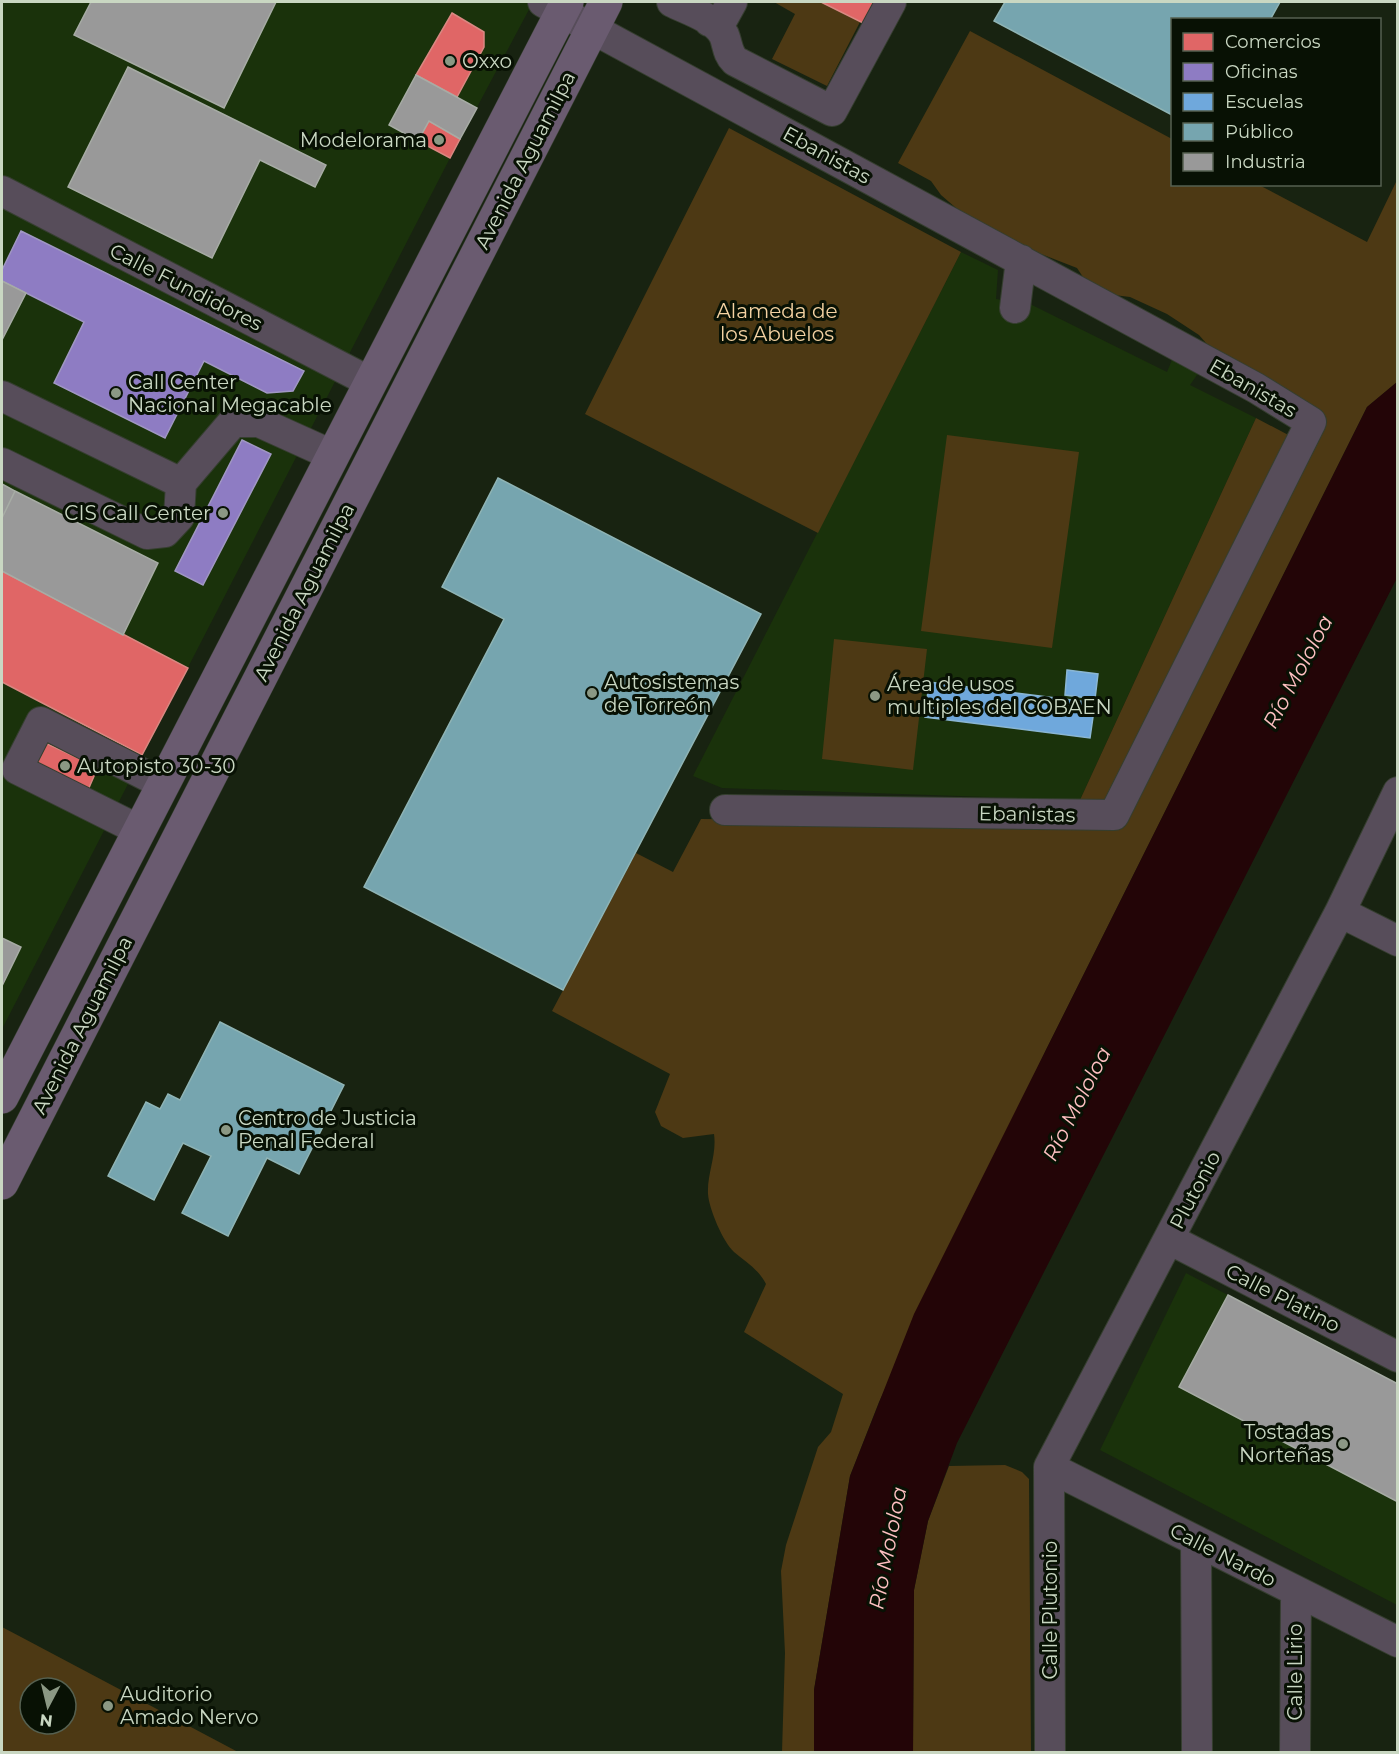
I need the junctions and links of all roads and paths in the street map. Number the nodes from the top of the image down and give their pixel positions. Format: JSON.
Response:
{"nodes":[{"id":1,"x":732,"y":2,"type":"edge"},
{"id":2,"x":891,"y":2,"type":"edge"},
{"id":3,"x":557,"y":5,"type":"edge"},
{"id":4,"x":692,"y":9,"type":"edge"},
{"id":5,"x":600,"y":14,"type":"edge"},
{"id":6,"x":2,"y":191,"type":"edge"},
{"id":7,"x":1021,"y":260,"type":"junction"},
{"id":8,"x":1014,"y":308,"type":"dead end"},
{"id":9,"x":428,"y":351,"type":"junction"},
{"id":10,"x":370,"y":382,"type":"junction"},
{"id":11,"x":2,"y":396,"type":"edge"},
{"id":12,"x":332,"y":455,"type":"junction"},
{"id":13,"x":2,"y":463,"type":"edge"},
{"id":14,"x":368,"y":467,"type":"junction"},
{"id":15,"x":181,"y":483,"type":"junction"},
{"id":16,"x":163,"y":784,"type":"junction"},
{"id":17,"x":1398,"y":792,"type":"edge"},
{"id":18,"x":725,"y":810,"type":"dead end"},
{"id":19,"x":139,"y":830,"type":"junction"},
{"id":20,"x":1340,"y":912,"type":"junction"},
{"id":21,"x":1398,"y":941,"type":"edge"},
{"id":22,"x":2,"y":1097,"type":"edge"},
{"id":23,"x":2,"y":1183,"type":"edge"},
{"id":24,"x":1169,"y":1239,"type":"junction"},
{"id":25,"x":1398,"y":1357,"type":"edge"},
{"id":26,"x":1049,"y":1467,"type":"junction"},
{"id":27,"x":1197,"y":1541,"type":"junction"},
{"id":28,"x":1296,"y":1591,"type":"junction"},
{"id":29,"x":1398,"y":1642,"type":"edge"},
{"id":30,"x":1050,"y":1752,"type":"edge"},
{"id":31,"x":1197,"y":1752,"type":"edge"},
{"id":32,"x":1295,"y":1752,"type":"edge"}],
"edges":[{"from":1,"to":4,"type":"street"},
{"from":2,"to":4,"type":"street"},
{"from":3,"to":5,"type":"street","name":"Ebanistas"},
{"from":3,"to":10,"type":"main road","name":"Avenida Aguamilpa"},
{"from":5,"to":7,"type":"street","name":"Ebanistas"},
{"from":5,"to":9,"type":"main road","name":"Avenida Aguamilpa"},
{"from":6,"to":10,"type":"street","name":"Calle Fundidores"},
{"from":7,"to":8,"type":"street"},
{"from":7,"to":18,"type":"street","name":"Ebanistas"},
{"from":9,"to":10,"type":"main road"},
{"from":9,"to":14,"type":"main road","name":"Avenida Aguamilpa"},
{"from":10,"to":12,"type":"main road","name":"Avenida Aguamilpa"},
{"from":10,"to":14,"type":"main road"},
{"from":11,"to":15,"type":"street"},
{"from":12,"to":15,"type":"street"},
{"from":12,"to":16,"type":"main road","name":"Avenida Aguamilpa"},
{"from":13,"to":15,"type":"street"},
{"from":14,"to":23,"type":"main road","name":"Avenida Aguamilpa"},
{"from":16,"to":19,"type":"main road","name":"Avenida Aguamilpa"},
{"from":16,"to":19,"type":"street"},
{"from":17,"to":20,"type":"street"},
{"from":19,"to":22,"type":"main road","name":"Avenida Aguamilpa"},
{"from":20,"to":21,"type":"street"},
{"from":20,"to":24,"type":"street","name":"Plutonio"},
{"from":24,"to":25,"type":"street","name":"Calle Platino"},
{"from":24,"to":26,"type":"street","name":"Plutonio"},
{"from":26,"to":27,"type":"street","name":"Calle Nardo"},
{"from":26,"to":30,"type":"street","name":"Calle Plutonio"},
{"from":27,"to":28,"type":"street","name":"Calle Nardo"},
{"from":27,"to":31,"type":"street"},
{"from":28,"to":29,"type":"street","name":"Calle Nardo"},
{"from":28,"to":32,"type":"street","name":"Calle Lirio"}]}
